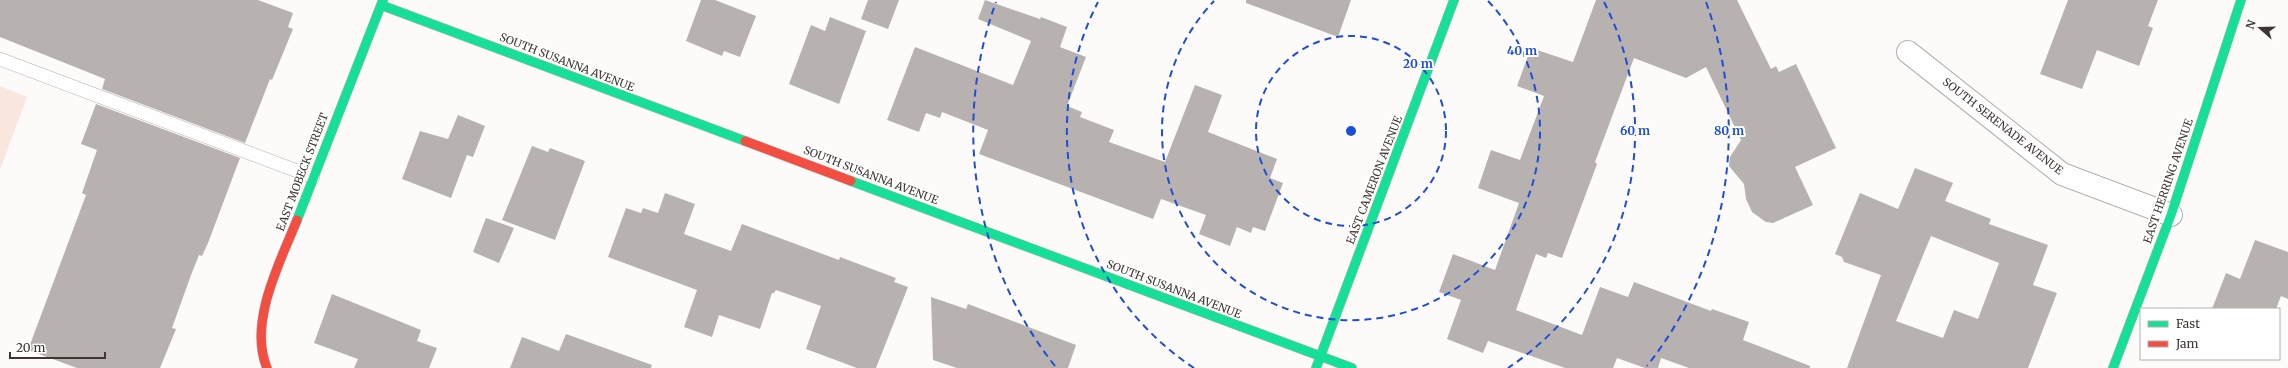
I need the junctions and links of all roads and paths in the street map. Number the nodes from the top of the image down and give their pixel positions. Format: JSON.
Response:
{"nodes":[{"id":1,"x":1454,"y":0,"type":"edge"},
{"id":2,"x":2241,"y":0,"type":"edge"},
{"id":3,"x":382,"y":2,"type":"edge"},
{"id":4,"x":1908,"y":52,"type":"dead end"},
{"id":5,"x":0,"y":59,"type":"edge"},
{"id":6,"x":313,"y":177,"type":"junction"},
{"id":7,"x":2171,"y":215,"type":"junction"},
{"id":8,"x":1320,"y":356,"type":"junction"},
{"id":9,"x":267,"y":368,"type":"edge"},
{"id":10,"x":1316,"y":368,"type":"edge"},
{"id":11,"x":1352,"y":368,"type":"edge"},
{"id":12,"x":2113,"y":368,"type":"edge"}],
"edges":[{"from":1,"to":8,"type":"street","name":"EAST CAMERON AVENUE"},
{"from":2,"to":7,"type":"street","name":"EAST HERRING AVENUE"},
{"from":3,"to":6,"type":"street","name":"EAST MOBECK STREET"},
{"from":3,"to":8,"type":"street","name":"SOUTH SUSANNA AVENUE"},
{"from":4,"to":7,"type":"street","name":"SOUTH SERENADE AVENUE"},
{"from":5,"to":6,"type":"lane"},
{"from":6,"to":9,"type":"street","name":"EAST MOBECK STREET"},
{"from":7,"to":12,"type":"street","name":"EAST HERRING AVENUE"},
{"from":8,"to":10,"type":"street","name":"EAST CAMERON AVENUE"},
{"from":8,"to":11,"type":"street","name":"SOUTH SUSANNA AVENUE"}]}
